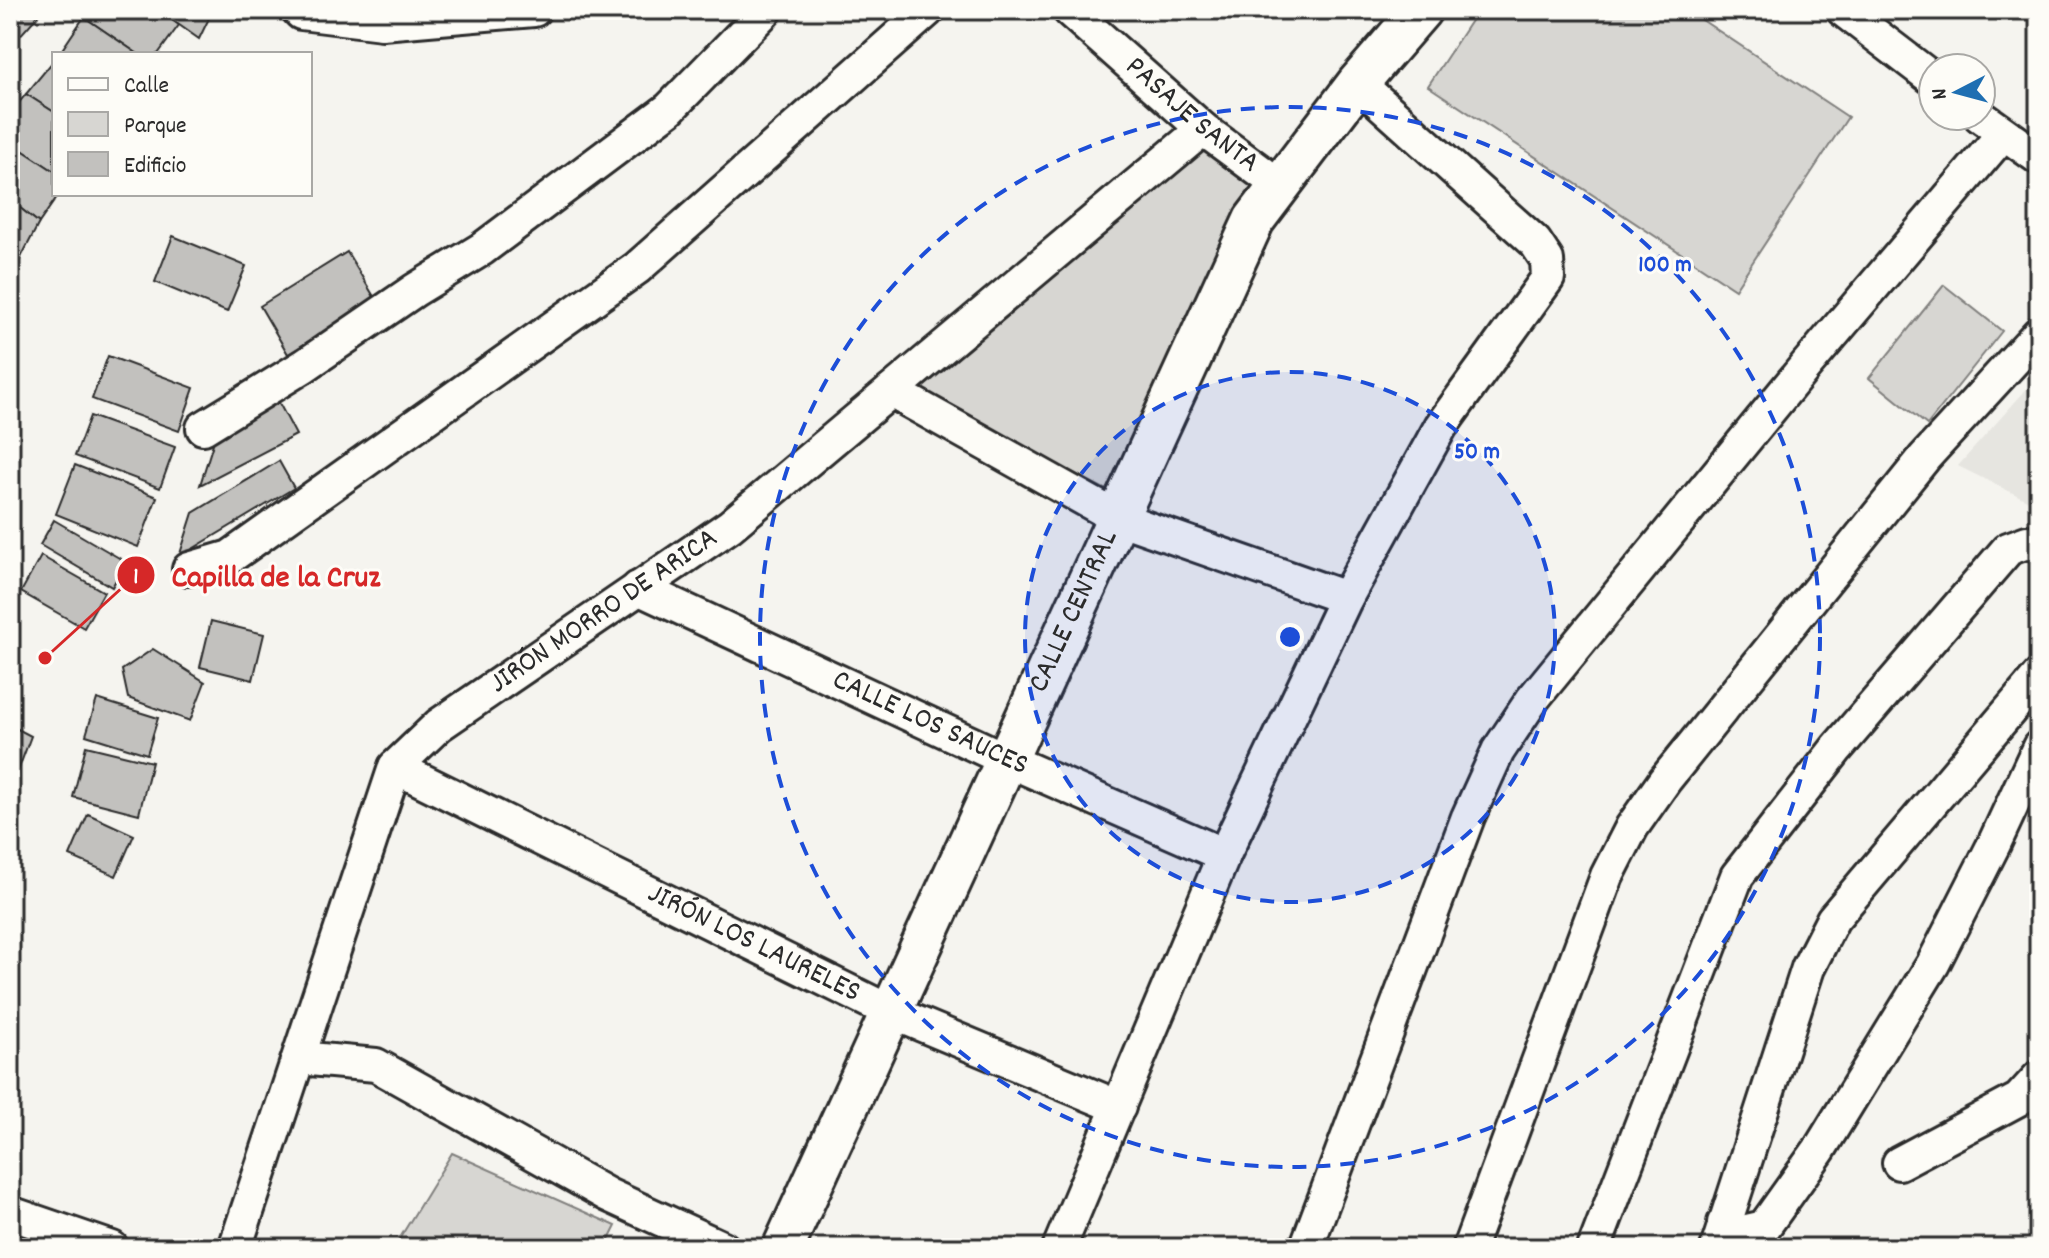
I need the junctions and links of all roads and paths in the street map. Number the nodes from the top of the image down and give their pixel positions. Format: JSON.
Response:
{"nodes":[{"id":1,"x":298,"y":10,"type":"edge"},
{"id":2,"x":534,"y":10,"type":"edge"},
{"id":3,"x":766,"y":10,"type":"edge"},
{"id":4,"x":928,"y":10,"type":"edge"},
{"id":5,"x":1069,"y":10,"type":"edge"},
{"id":6,"x":1421,"y":10,"type":"edge"},
{"id":7,"x":1852,"y":13,"type":"edge"},
{"id":8,"x":1917,"y":66,"type":"edge"},
{"id":9,"x":1358,"y":83,"type":"junction"},
{"id":10,"x":1203,"y":129,"type":"junction"},
{"id":11,"x":1997,"y":129,"type":"edge"},
{"id":12,"x":1987,"y":132,"type":"edge"},
{"id":13,"x":2039,"y":158,"type":"edge"},
{"id":14,"x":1280,"y":186,"type":"junction"},
{"id":15,"x":2039,"y":333,"type":"edge"},
{"id":16,"x":891,"y":391,"type":"junction"},
{"id":17,"x":203,"y":428,"type":"dead end"},
{"id":18,"x":1118,"y":518,"type":"junction"},
{"id":19,"x":2039,"y":546,"type":"edge"},
{"id":20,"x":189,"y":569,"type":"dead end"},
{"id":21,"x":638,"y":588,"type":"junction"},
{"id":22,"x":1346,"y":598,"type":"junction"},
{"id":23,"x":2039,"y":676,"type":"edge"},
{"id":24,"x":2039,"y":747,"type":"edge"},
{"id":25,"x":1007,"y":760,"type":"junction"},
{"id":26,"x":395,"y":767,"type":"junction"},
{"id":27,"x":1224,"y":855,"type":"junction"},
{"id":28,"x":891,"y":1012,"type":"junction"},
{"id":29,"x":299,"y":1058,"type":"junction"},
{"id":30,"x":2039,"y":1077,"type":"edge"},
{"id":31,"x":1119,"y":1107,"type":"junction"},
{"id":32,"x":1899,"y":1163,"type":"dead end"},
{"id":33,"x":10,"y":1213,"type":"edge"},
{"id":34,"x":1720,"y":1236,"type":"edge"},
{"id":35,"x":112,"y":1248,"type":"edge"},
{"id":36,"x":235,"y":1248,"type":"edge"},
{"id":37,"x":723,"y":1248,"type":"edge"},
{"id":38,"x":783,"y":1248,"type":"edge"},
{"id":39,"x":1059,"y":1248,"type":"edge"},
{"id":40,"x":1306,"y":1248,"type":"edge"},
{"id":41,"x":1469,"y":1248,"type":"edge"},
{"id":42,"x":1594,"y":1248,"type":"edge"}],
"edges":[{"from":1,"to":2,"type":"street"},
{"from":3,"to":17,"type":"street"},
{"from":4,"to":20,"type":"street"},
{"from":5,"to":10,"type":"street","name":"PASAJE SANTA"},
{"from":6,"to":9,"type":"street","name":"CALLE CENTRAL"},
{"from":7,"to":8,"type":"street"},
{"from":9,"to":14,"type":"street","name":"CALLE CENTRAL"},
{"from":9,"to":22,"type":"street"},
{"from":10,"to":14,"type":"street","name":"PASAJE SANTA"},
{"from":10,"to":16,"type":"street","name":"JIRÓN MORRO DE ARICA"},
{"from":11,"to":13,"type":"street"},
{"from":12,"to":40,"type":"street"},
{"from":14,"to":18,"type":"street","name":"CALLE CENTRAL"},
{"from":15,"to":41,"type":"street"},
{"from":16,"to":18,"type":"street"},
{"from":16,"to":21,"type":"street","name":"JIRÓN MORRO DE ARICA"},
{"from":18,"to":22,"type":"street"},
{"from":18,"to":25,"type":"street","name":"CALLE CENTRAL"},
{"from":19,"to":42,"type":"street"},
{"from":21,"to":25,"type":"street","name":"CALLE LOS SAUCES"},
{"from":21,"to":26,"type":"street","name":"JIRÓN MORRO DE ARICA"},
{"from":22,"to":27,"type":"street"},
{"from":23,"to":34,"type":"street"},
{"from":24,"to":34,"type":"street"},
{"from":25,"to":27,"type":"street","name":"CALLE LOS SAUCES"},
{"from":25,"to":28,"type":"street","name":"CALLE CENTRAL"},
{"from":26,"to":28,"type":"street","name":"JIRÓN LOS LAURELES"},
{"from":26,"to":29,"type":"street","name":"JIRÓN MORRO DE ARICA"},
{"from":27,"to":31,"type":"street"},
{"from":28,"to":31,"type":"street","name":"JIRÓN LOS LAURELES"},
{"from":28,"to":38,"type":"street","name":"CALLE CENTRAL"},
{"from":29,"to":36,"type":"street","name":"JIRÓN MORRO DE ARICA"},
{"from":29,"to":37,"type":"street"},
{"from":30,"to":32,"type":"street"},
{"from":31,"to":39,"type":"street"},
{"from":33,"to":35,"type":"street"}]}
